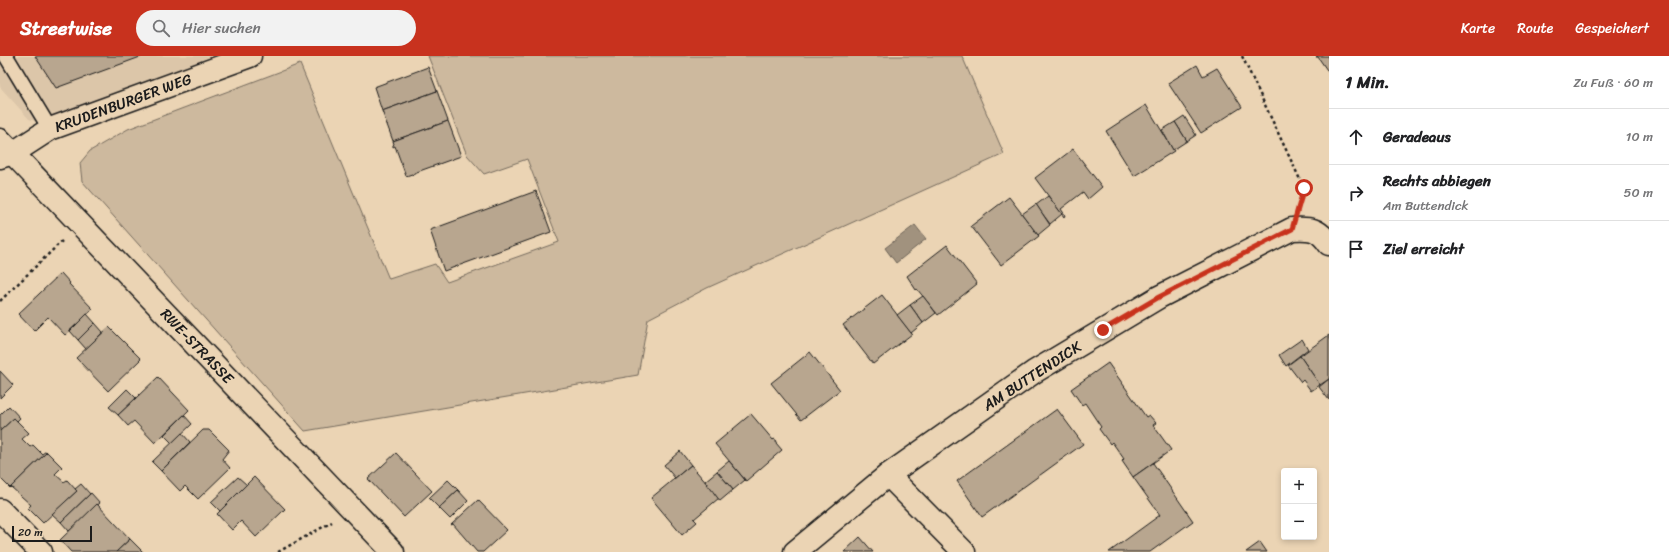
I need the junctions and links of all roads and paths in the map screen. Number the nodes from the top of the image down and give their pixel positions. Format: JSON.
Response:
{"nodes":[{"id":1,"x":6,"y":56,"type":"edge"},
{"id":2,"x":250,"y":56,"type":"edge"},
{"id":3,"x":1242,"y":56,"type":"edge"},
{"id":4,"x":50,"y":129,"type":"junction"},
{"id":5,"x":4,"y":150,"type":"edge"},
{"id":6,"x":80,"y":224,"type":"junction"},
{"id":7,"x":1292,"y":229,"type":"junction"},
{"id":8,"x":1329,"y":244,"type":"edge"},
{"id":9,"x":0,"y":301,"type":"edge"},
{"id":10,"x":888,"y":475,"type":"junction"},
{"id":11,"x":0,"y":510,"type":"edge"},
{"id":12,"x":353,"y":510,"type":"junction"},
{"id":13,"x":41,"y":552,"type":"edge"},
{"id":14,"x":278,"y":552,"type":"edge"},
{"id":15,"x":393,"y":552,"type":"edge"},
{"id":16,"x":795,"y":552,"type":"edge"},
{"id":17,"x":964,"y":552,"type":"edge"}],
"edges":[{"from":1,"to":4,"type":"lane"},
{"from":2,"to":4,"type":"street","name":"KRUDENBURGER WEG"},
{"from":3,"to":7,"type":"path"},
{"from":4,"to":5,"type":"street","name":"KRUDENBURGER WEG"},
{"from":5,"to":6,"type":"street","name":"RWE-STRASSE"},
{"from":6,"to":9,"type":"path"},
{"from":6,"to":12,"type":"street","name":"RWE-STRASSE"},
{"from":7,"to":8,"type":"street","name":"AM BUTTENDICK"},
{"from":7,"to":10,"type":"street","name":"AM BUTTENDICK"},
{"from":10,"to":16,"type":"street","name":"AM BUTTENDICK"},
{"from":10,"to":17,"type":"street"},
{"from":11,"to":13,"type":"street"},
{"from":12,"to":14,"type":"path"},
{"from":12,"to":15,"type":"street","name":"RWE-STRASSE"}]}
